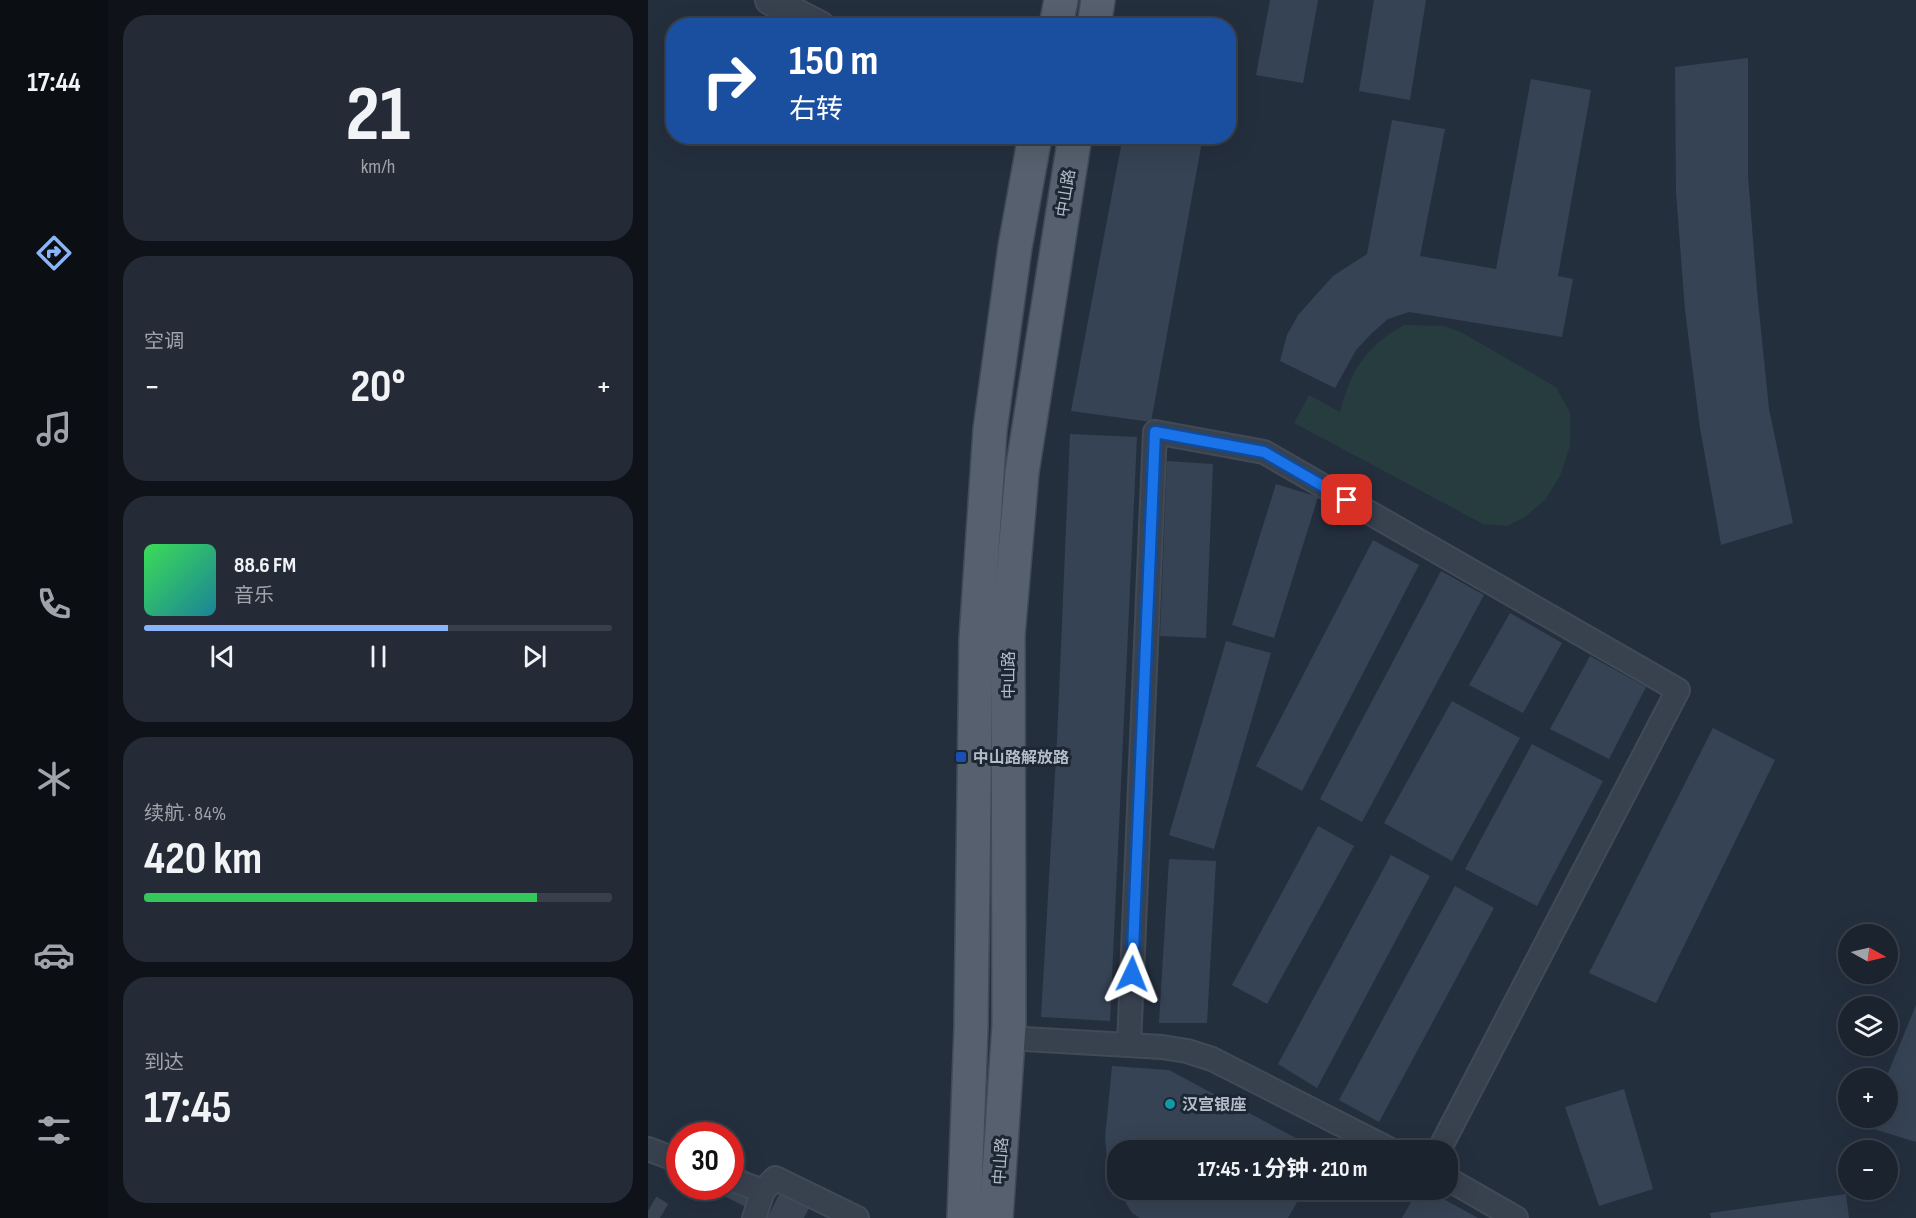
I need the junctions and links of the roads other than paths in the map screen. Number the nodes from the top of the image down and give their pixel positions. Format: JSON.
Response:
{"nodes":[{"id":1,"x":770,"y":0,"type":"edge"},
{"id":2,"x":1061,"y":0,"type":"edge"},
{"id":3,"x":1098,"y":0,"type":"edge"},
{"id":4,"x":805,"y":18,"type":"edge"},
{"id":5,"x":1058,"y":18,"type":"edge"},
{"id":6,"x":1095,"y":18,"type":"edge"},
{"id":7,"x":1034,"y":144,"type":"edge"},
{"id":8,"x":1064,"y":144,"type":"edge"},
{"id":9,"x":1008,"y":1038,"type":"junction"},
{"id":10,"x":1129,"y":1045,"type":"junction"},
{"id":11,"x":1371,"y":1140,"type":"edge"},
{"id":12,"x":1444,"y":1140,"type":"edge"},
{"id":13,"x":648,"y":1149,"type":"edge"},
{"id":14,"x":666,"y":1156,"type":"edge"},
{"id":15,"x":1000,"y":1161,"type":"junction"},
{"id":16,"x":744,"y":1184,"type":"edge"},
{"id":17,"x":1458,"y":1185,"type":"edge"},
{"id":18,"x":763,"y":1191,"type":"junction"},
{"id":19,"x":754,"y":1218,"type":"edge"},
{"id":20,"x":857,"y":1218,"type":"edge"},
{"id":21,"x":964,"y":1218,"type":"edge"},
{"id":22,"x":996,"y":1218,"type":"edge"},
{"id":23,"x":1020,"y":1218,"type":"edge"},
{"id":24,"x":1516,"y":1218,"type":"edge"}],
"edges":[{"from":1,"to":4,"type":"street"},
{"from":2,"to":5,"type":"main road"},
{"from":3,"to":6,"type":"main road"},
{"from":7,"to":21,"type":"main road","name":"中山路"},
{"from":8,"to":9,"type":"main road","name":"中山路"},
{"from":9,"to":10,"type":"street"},
{"from":9,"to":15,"type":"main road","name":"中山路"},
{"from":10,"to":11,"type":"street"},
{"from":10,"to":12,"type":"street"},
{"from":13,"to":14,"type":"street"},
{"from":15,"to":22,"type":"main road","name":"中山路"},
{"from":15,"to":23,"type":"main road"},
{"from":16,"to":18,"type":"street"},
{"from":17,"to":24,"type":"street"},
{"from":18,"to":19,"type":"street"},
{"from":18,"to":20,"type":"street"}]}
